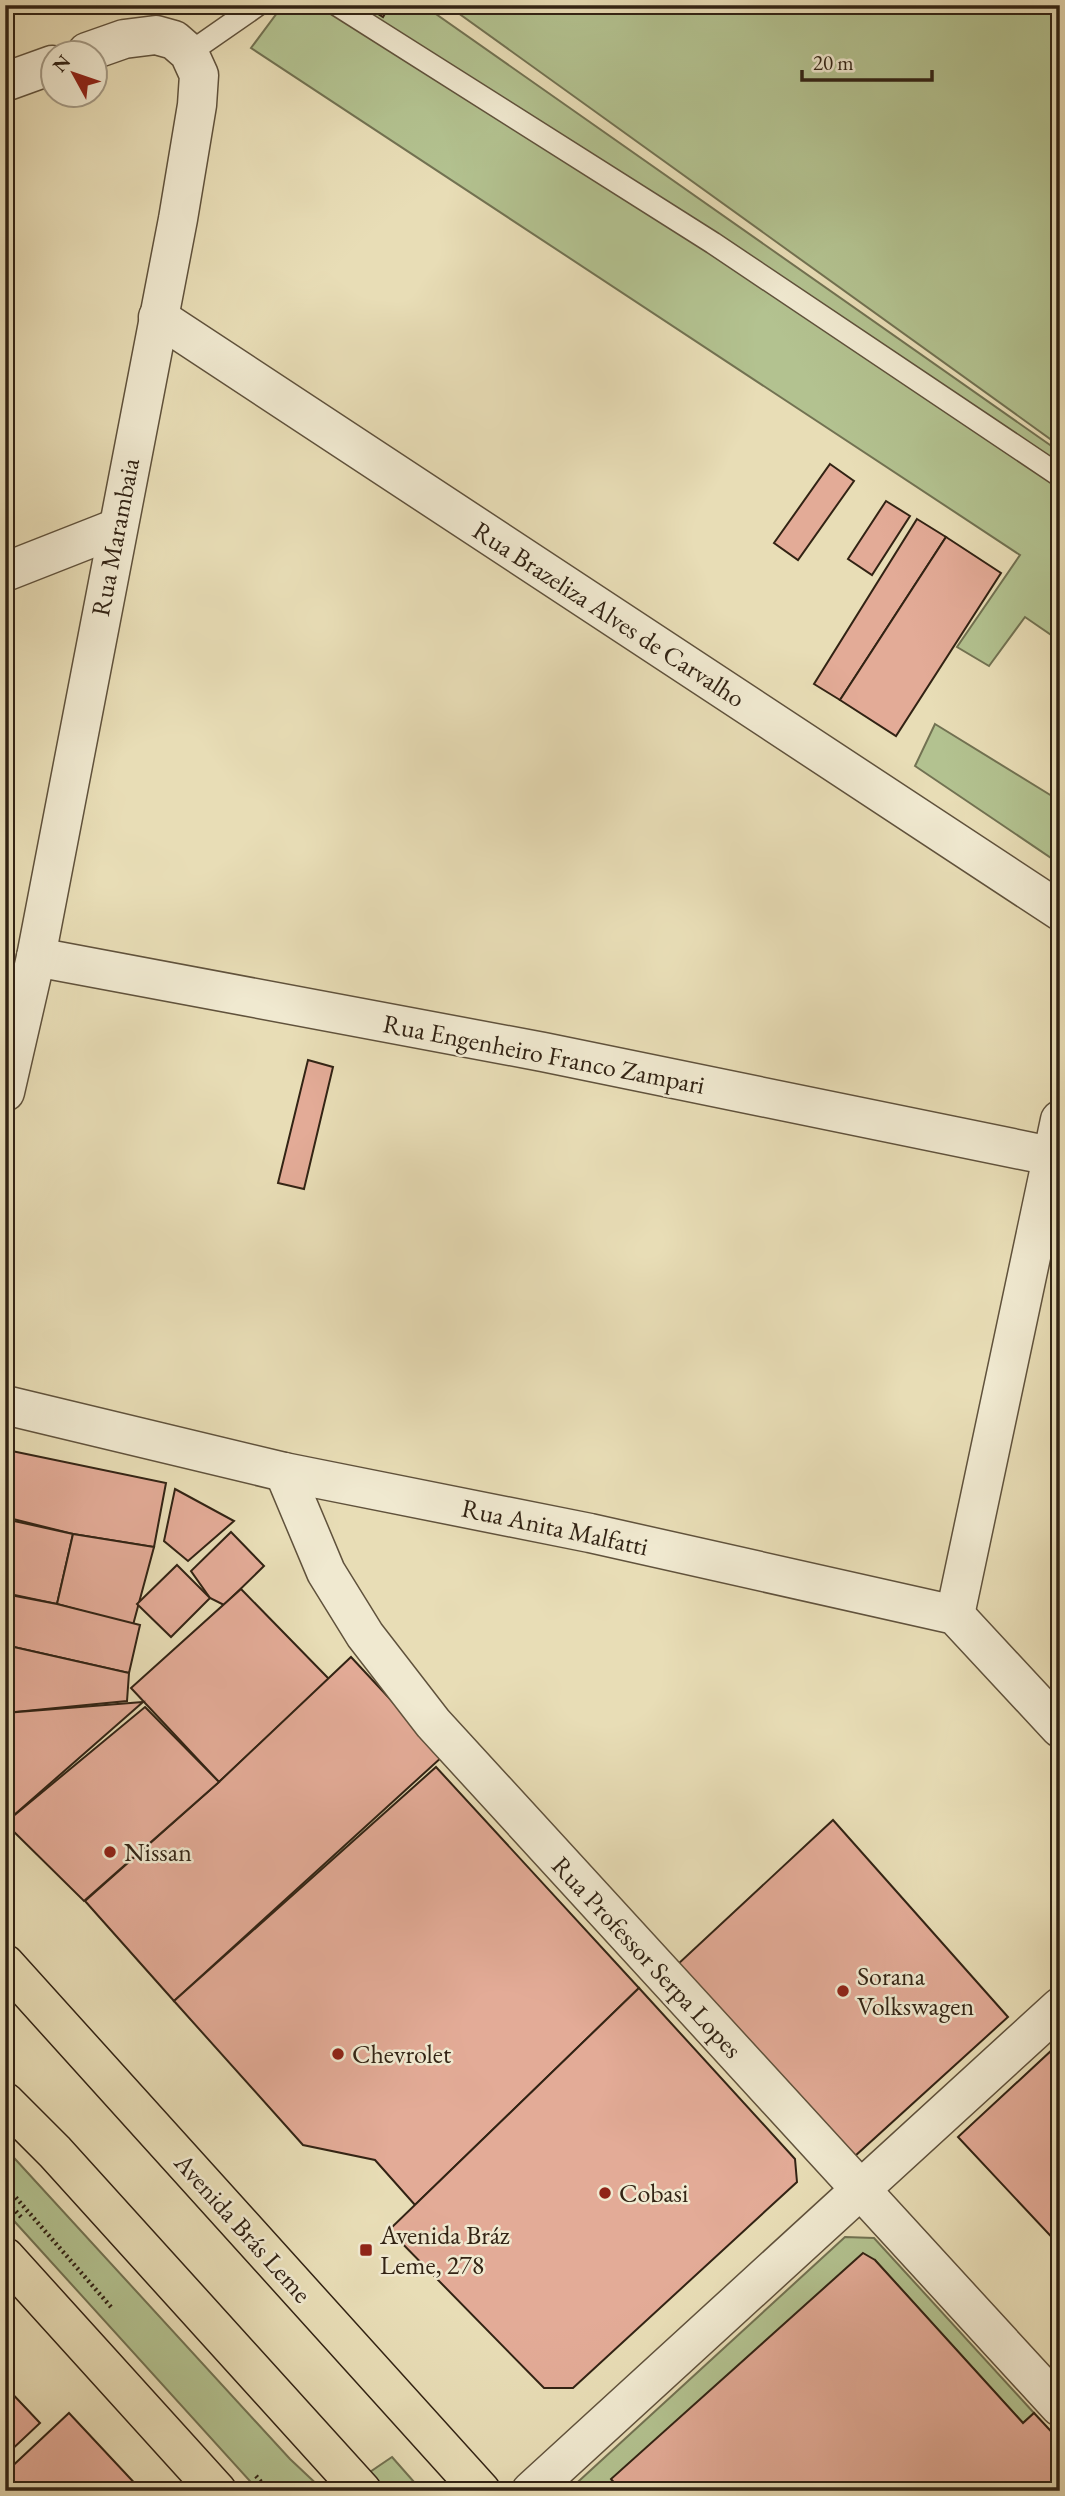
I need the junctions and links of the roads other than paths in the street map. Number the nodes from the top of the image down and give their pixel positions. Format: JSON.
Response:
{"nodes":[{"id":1,"x":258,"y":5,"type":"edge"},
{"id":2,"x":337,"y":5,"type":"edge"},
{"id":3,"x":108,"y":45,"type":"edge"},
{"id":4,"x":189,"y":53,"type":"junction"},
{"id":5,"x":38,"y":70,"type":"edge"},
{"id":6,"x":5,"y":82,"type":"edge"},
{"id":7,"x":158,"y":317,"type":"junction"},
{"id":8,"x":1060,"y":476,"type":"edge"},
{"id":9,"x":117,"y":528,"type":"junction"},
{"id":10,"x":5,"y":572,"type":"edge"},
{"id":11,"x":1060,"y":911,"type":"edge"},
{"id":12,"x":36,"y":957,"type":"junction"},
{"id":13,"x":5,"y":1092,"type":"edge"},
{"id":14,"x":1060,"y":1120,"type":"edge"},
{"id":15,"x":1051,"y":1156,"type":"junction"},
{"id":16,"x":5,"y":1405,"type":"edge"},
{"id":17,"x":284,"y":1472,"type":"junction"},
{"id":18,"x":955,"y":1615,"type":"junction"},
{"id":19,"x":1060,"y":1728,"type":"edge"},
{"id":20,"x":5,"y":1964,"type":"edge"},
{"id":21,"x":1060,"y":2007,"type":"edge"},
{"id":22,"x":5,"y":2102,"type":"edge"},
{"id":23,"x":861,"y":2190,"type":"junction"},
{"id":24,"x":5,"y":2257,"type":"edge"},
{"id":25,"x":1060,"y":2407,"type":"edge"},
{"id":26,"x":217,"y":2491,"type":"edge"},
{"id":27,"x":362,"y":2491,"type":"edge"},
{"id":28,"x":481,"y":2491,"type":"edge"},
{"id":29,"x":531,"y":2491,"type":"edge"}],
"edges":[{"from":1,"to":4,"type":"lane"},
{"from":2,"to":8,"type":"lane"},
{"from":3,"to":4,"type":"street"},
{"from":4,"to":7,"type":"street","name":"Rua Marambaia"},
{"from":5,"to":6,"type":"street"},
{"from":7,"to":9,"type":"street","name":"Rua Marambaia"},
{"from":7,"to":11,"type":"street","name":"Rua Brazeliza Alves de Carvalho"},
{"from":9,"to":10,"type":"street"},
{"from":9,"to":12,"type":"street","name":"Rua Marambaia"},
{"from":12,"to":13,"type":"street","name":"Rua Marambaia"},
{"from":12,"to":15,"type":"street","name":"Rua Engenheiro Franco Zampari"},
{"from":14,"to":15,"type":"street"},
{"from":15,"to":18,"type":"street"},
{"from":16,"to":17,"type":"street","name":"Rua Anita Malfatti"},
{"from":17,"to":18,"type":"street","name":"Rua Anita Malfatti"},
{"from":17,"to":23,"type":"street","name":"Rua Professor Serpa Lopes"},
{"from":18,"to":19,"type":"street"},
{"from":20,"to":28,"type":"main road","name":"Avenida Brás Leme"},
{"from":21,"to":23,"type":"street"},
{"from":22,"to":27,"type":"main road"},
{"from":23,"to":25,"type":"street","name":"Rua Professor Serpa Lopes"},
{"from":23,"to":29,"type":"street"},
{"from":24,"to":26,"type":"main road"}]}
